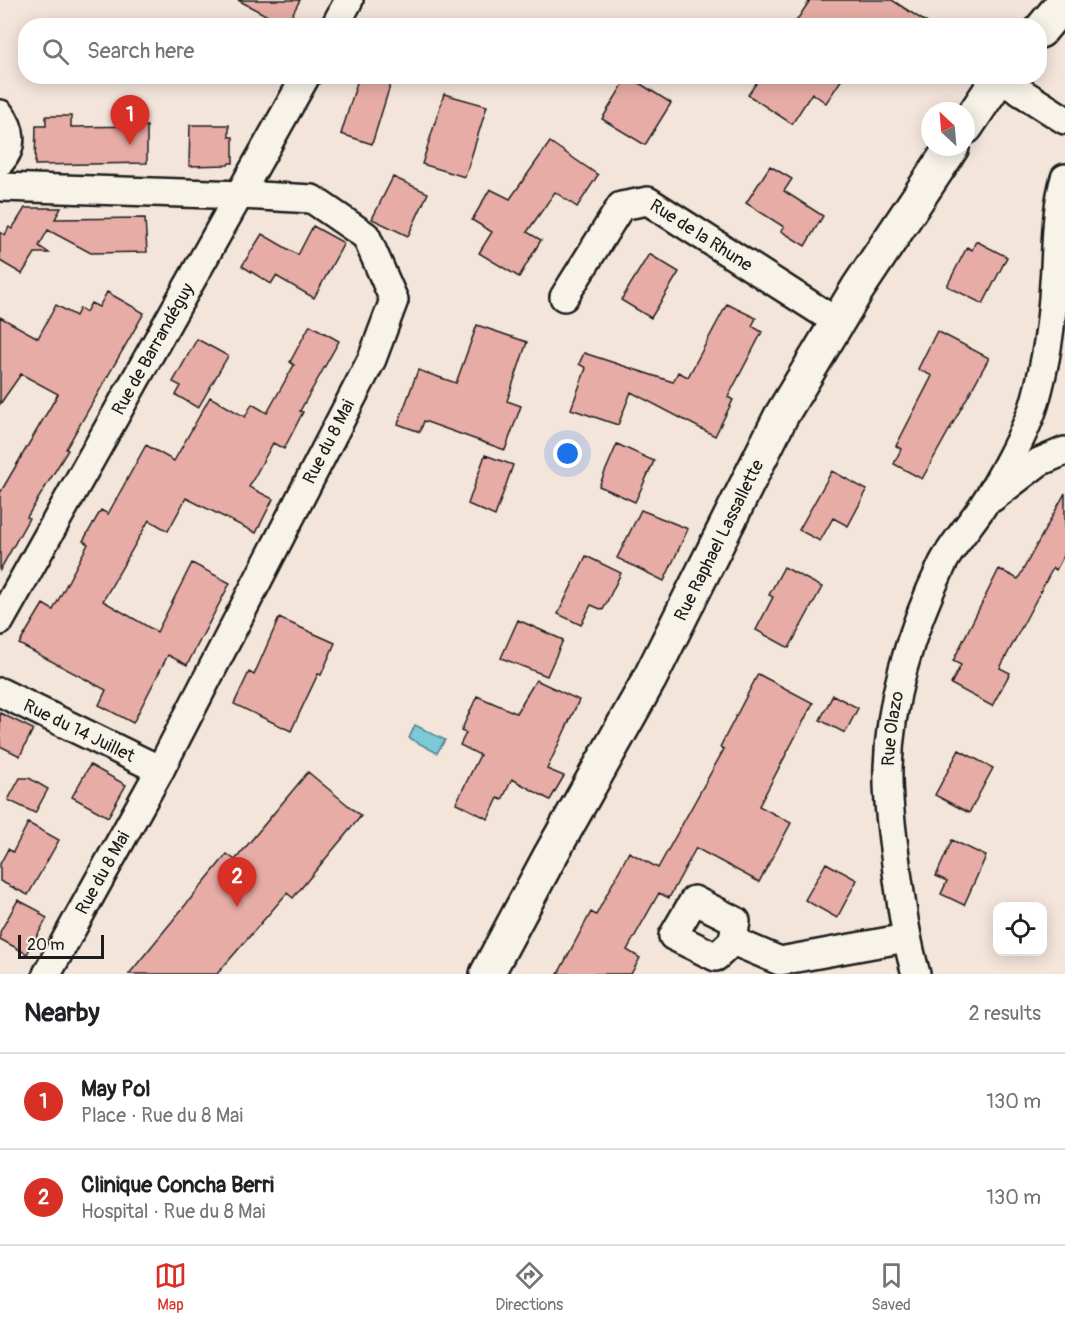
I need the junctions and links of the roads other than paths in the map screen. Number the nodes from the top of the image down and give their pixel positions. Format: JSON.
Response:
{"nodes":[{"id":1,"x":349,"y":0,"type":"edge"},
{"id":2,"x":1065,"y":1,"type":"edge"},
{"id":3,"x":339,"y":18,"type":"edge"},
{"id":4,"x":1047,"y":23,"type":"edge"},
{"id":5,"x":302,"y":84,"type":"edge"},
{"id":6,"x":994,"y":84,"type":"edge"},
{"id":7,"x":1010,"y":84,"type":"edge"},
{"id":8,"x":0,"y":111,"type":"edge"},
{"id":9,"x":975,"y":113,"type":"edge"},
{"id":10,"x":1065,"y":120,"type":"edge"},
{"id":11,"x":946,"y":156,"type":"edge"},
{"id":12,"x":1065,"y":178,"type":"edge"},
{"id":13,"x":1,"y":181,"type":"edge"},
{"id":14,"x":242,"y":195,"type":"junction"},
{"id":15,"x":1060,"y":291,"type":"edge"},
{"id":16,"x":564,"y":297,"type":"dead end"},
{"id":17,"x":837,"y":322,"type":"junction"},
{"id":18,"x":1065,"y":451,"type":"edge"},
{"id":19,"x":984,"y":504,"type":"junction"},
{"id":20,"x":0,"y":621,"type":"edge"},
{"id":21,"x":0,"y":692,"type":"edge"},
{"id":22,"x":160,"y":770,"type":"junction"},
{"id":23,"x":906,"y":938,"type":"junction"},
{"id":24,"x":733,"y":941,"type":"dead end"},
{"id":25,"x":506,"y":958,"type":"edge"},
{"id":26,"x":47,"y":974,"type":"edge"},
{"id":27,"x":488,"y":974,"type":"edge"},
{"id":28,"x":916,"y":974,"type":"edge"}],
"edges":[{"from":1,"to":3,"type":"street"},
{"from":2,"to":4,"type":"main road"},
{"from":5,"to":14,"type":"street","name":"Rue de Barrandéguy"},
{"from":6,"to":9,"type":"main road"},
{"from":7,"to":10,"type":"street"},
{"from":8,"to":13,"type":"street"},
{"from":11,"to":17,"type":"main road","name":"Rue Raphael Lassallette"},
{"from":12,"to":15,"type":"street"},
{"from":13,"to":14,"type":"street","name":"Rue du 8 Mai"},
{"from":14,"to":20,"type":"street","name":"Rue de Barrandéguy"},
{"from":14,"to":22,"type":"street","name":"Rue du 8 Mai"},
{"from":15,"to":19,"type":"street"},
{"from":16,"to":17,"type":"street","name":"Rue de la Rhune"},
{"from":17,"to":25,"type":"main road","name":"Rue Raphael Lassallette"},
{"from":18,"to":19,"type":"street"},
{"from":19,"to":23,"type":"street","name":"Rue Olazo"},
{"from":21,"to":22,"type":"street","name":"Rue du 14 Juillet"},
{"from":22,"to":26,"type":"street","name":"Rue du 8 Mai"},
{"from":23,"to":24,"type":"street"},
{"from":23,"to":28,"type":"street","name":"Rue Olazo"},
{"from":25,"to":27,"type":"main road","name":"Rue Raphael Lassallette"}]}
